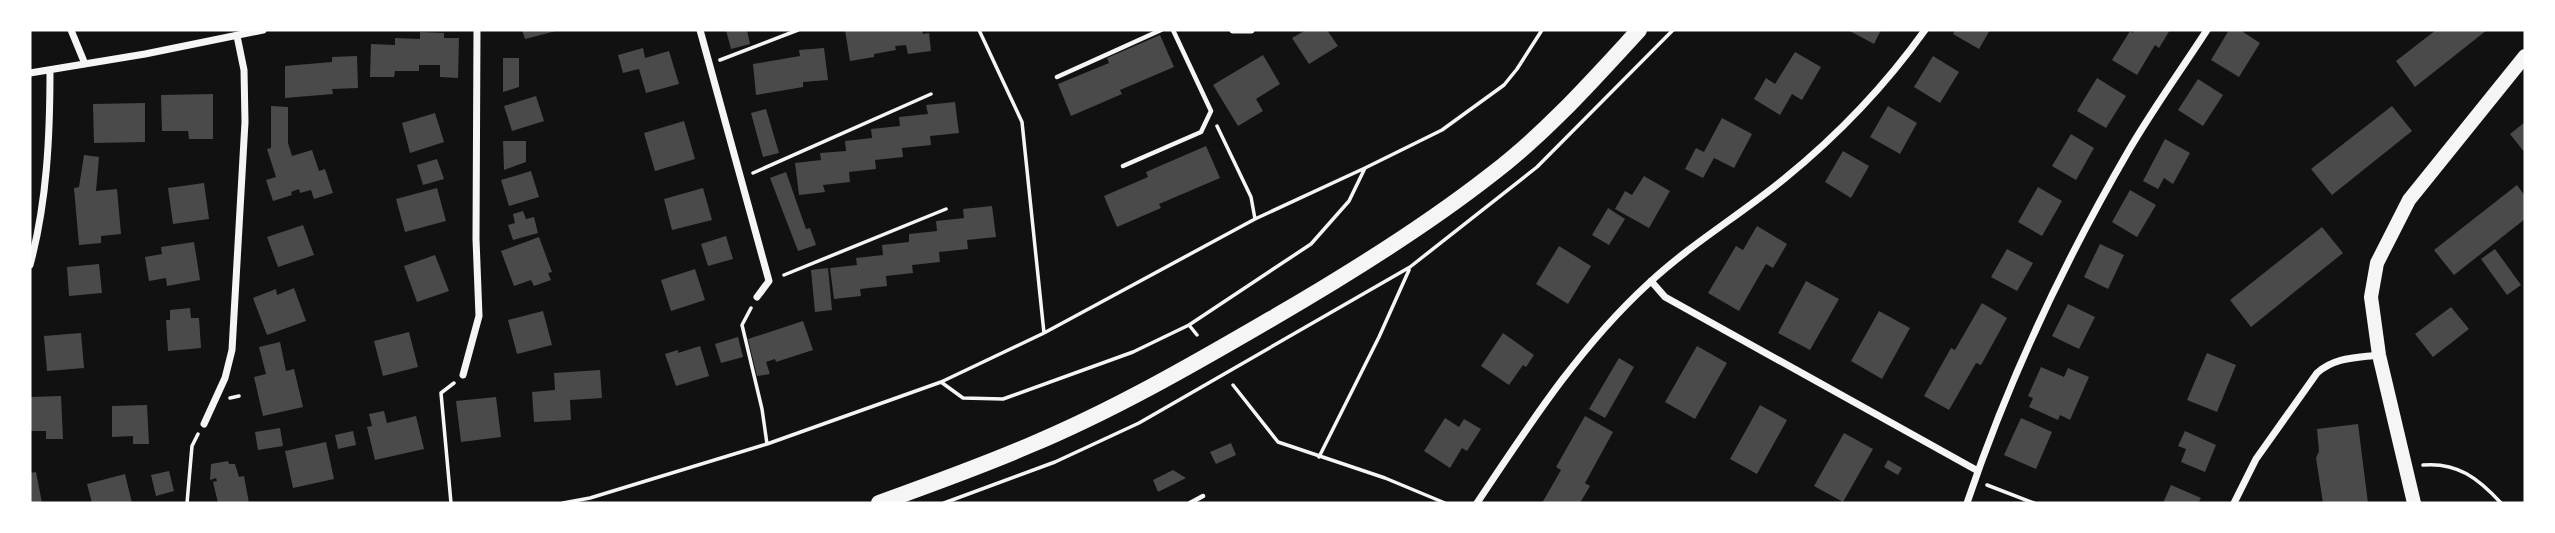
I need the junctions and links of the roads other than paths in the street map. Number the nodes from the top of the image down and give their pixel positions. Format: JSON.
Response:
{"nodes":[{"id":1,"x":71,"y":30,"type":"edge"},
{"id":2,"x":263,"y":30,"type":"edge"},
{"id":3,"x":477,"y":30,"type":"edge"},
{"id":4,"x":700,"y":30,"type":"edge"},
{"id":5,"x":1161,"y":30,"type":"edge"},
{"id":6,"x":1183,"y":30,"type":"edge"},
{"id":7,"x":1233,"y":30,"type":"edge"},
{"id":8,"x":1251,"y":30,"type":"edge"},
{"id":9,"x":1639,"y":30,"type":"edge"},
{"id":10,"x":1925,"y":30,"type":"edge"},
{"id":11,"x":2207,"y":30,"type":"edge"},
{"id":12,"x":1174,"y":32,"type":"edge"},
{"id":13,"x":237,"y":36,"type":"junction"},
{"id":14,"x":2525,"y":56,"type":"edge"},
{"id":15,"x":85,"y":64,"type":"junction"},
{"id":16,"x":50,"y":70,"type":"junction"},
{"id":17,"x":30,"y":73,"type":"edge"},
{"id":18,"x":1056,"y":77,"type":"dead end"},
{"id":19,"x":1123,"y":166,"type":"dead end"},
{"id":20,"x":30,"y":265,"type":"edge"},
{"id":21,"x":1651,"y":281,"type":"junction"},
{"id":22,"x":757,"y":297,"type":"road end"},
{"id":23,"x":2379,"y":355,"type":"junction"},
{"id":24,"x":463,"y":375,"type":"dead end"},
{"id":25,"x":204,"y":424,"type":"road end"},
{"id":26,"x":1978,"y":471,"type":"junction"},
{"id":27,"x":1203,"y":496,"type":"dead end"},
{"id":28,"x":879,"y":503,"type":"edge"},
{"id":29,"x":1190,"y":503,"type":"edge"},
{"id":30,"x":1477,"y":503,"type":"edge"},
{"id":31,"x":1967,"y":503,"type":"edge"},
{"id":32,"x":2234,"y":503,"type":"edge"},
{"id":33,"x":2414,"y":503,"type":"edge"}],
"edges":[{"from":1,"to":15,"type":"street"},
{"from":2,"to":13,"type":"street"},
{"from":3,"to":24,"type":"street"},
{"from":4,"to":22,"type":"street"},
{"from":5,"to":18,"type":"lane"},
{"from":6,"to":12,"type":"lane"},
{"from":7,"to":8,"type":"street"},
{"from":9,"to":28,"type":"highway"},
{"from":10,"to":21,"type":"street"},
{"from":11,"to":26,"type":"street"},
{"from":12,"to":19,"type":"lane"},
{"from":13,"to":15,"type":"street"},
{"from":13,"to":25,"type":"street"},
{"from":14,"to":23,"type":"main road"},
{"from":15,"to":16,"type":"street"},
{"from":16,"to":17,"type":"street"},
{"from":16,"to":20,"type":"street"},
{"from":21,"to":26,"type":"street"},
{"from":21,"to":30,"type":"street"},
{"from":23,"to":32,"type":"street"},
{"from":23,"to":33,"type":"main road"},
{"from":26,"to":31,"type":"street"},
{"from":27,"to":29,"type":"lane"}]}
